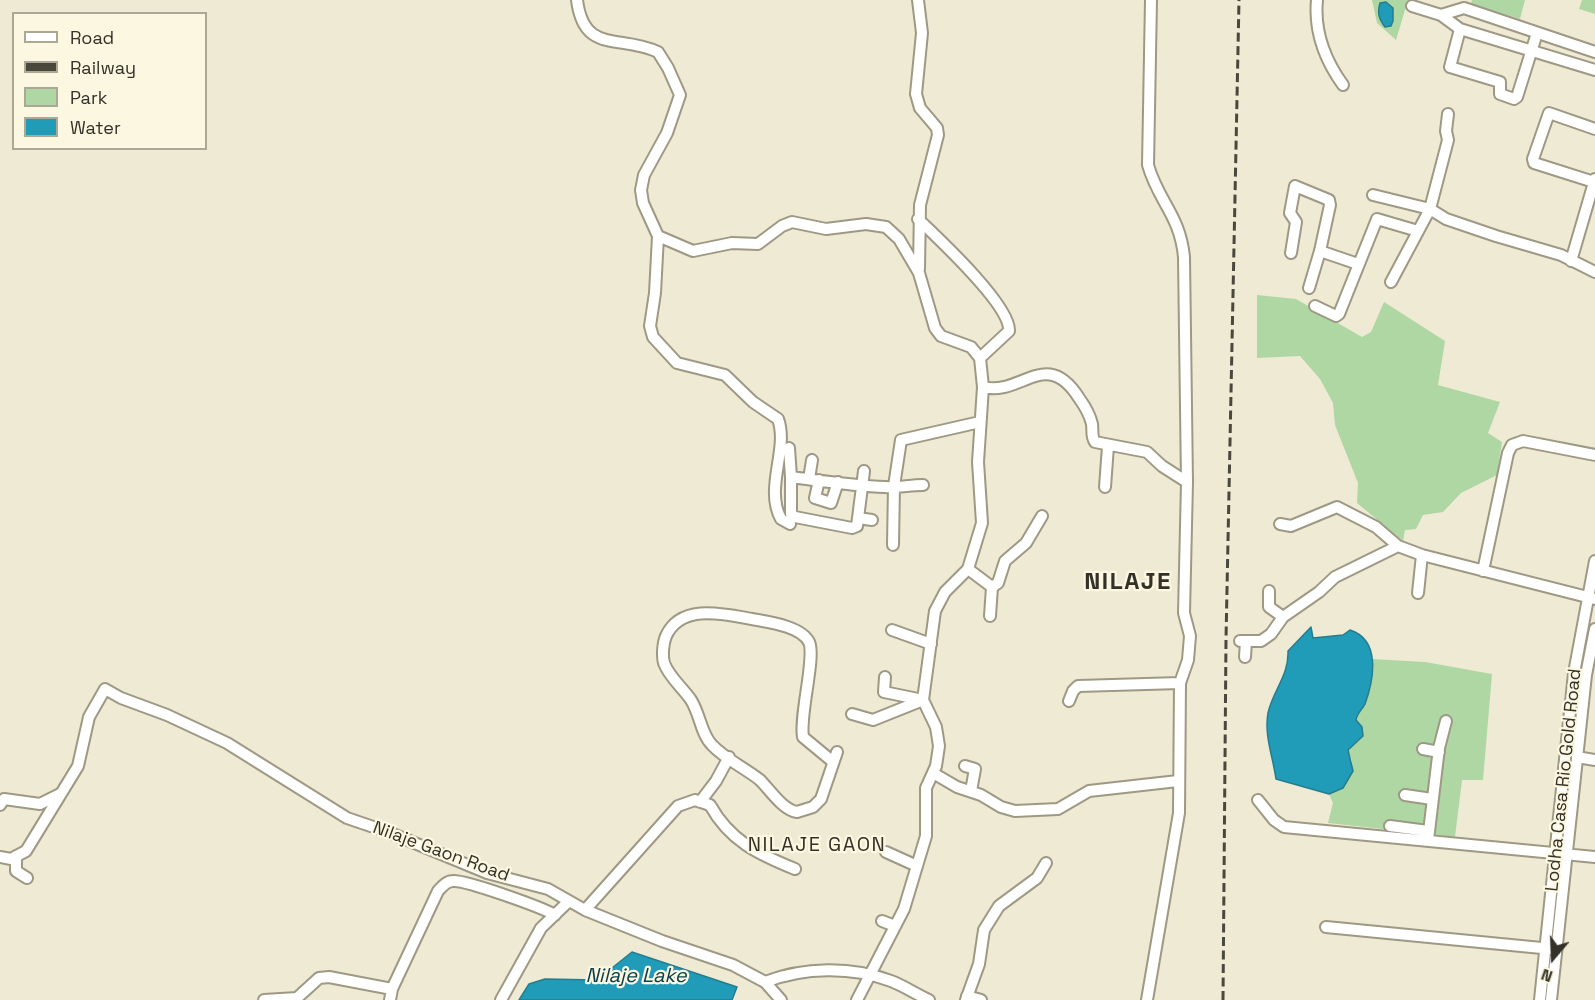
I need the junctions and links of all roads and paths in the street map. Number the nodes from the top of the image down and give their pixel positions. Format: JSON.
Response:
{"nodes":[{"id":1,"x":577,"y":0,"type":"edge"},
{"id":2,"x":918,"y":0,"type":"edge"},
{"id":3,"x":1151,"y":0,"type":"edge"},
{"id":4,"x":1317,"y":0,"type":"edge"},
{"id":5,"x":1412,"y":6,"type":"dead end"},
{"id":6,"x":1442,"y":15,"type":"junction"},
{"id":7,"x":1498,"y":20,"type":"junction"},
{"id":8,"x":1460,"y":29,"type":"junction"},
{"id":9,"x":1537,"y":33,"type":"junction"},
{"id":10,"x":1493,"y":38,"type":"junction"},
{"id":11,"x":1532,"y":51,"type":"junction"},
{"id":12,"x":1595,"y":52,"type":"edge"},
{"id":13,"x":1595,"y":70,"type":"edge"},
{"id":14,"x":1343,"y":86,"type":"dead end"},
{"id":15,"x":1448,"y":114,"type":"dead end"},
{"id":16,"x":1595,"y":129,"type":"edge"},
{"id":17,"x":1595,"y":181,"type":"edge"},
{"id":18,"x":1373,"y":195,"type":"dead end"},
{"id":19,"x":1430,"y":209,"type":"junction"},
{"id":20,"x":918,"y":219,"type":"junction"},
{"id":21,"x":1418,"y":231,"type":"junction"},
{"id":22,"x":658,"y":236,"type":"junction"},
{"id":23,"x":1320,"y":251,"type":"junction"},
{"id":24,"x":1291,"y":253,"type":"dead end"},
{"id":25,"x":1571,"y":261,"type":"junction"},
{"id":26,"x":1358,"y":264,"type":"junction"},
{"id":27,"x":1595,"y":272,"type":"edge"},
{"id":28,"x":919,"y":273,"type":"junction"},
{"id":29,"x":1391,"y":282,"type":"dead end"},
{"id":30,"x":1310,"y":288,"type":"dead end"},
{"id":31,"x":1315,"y":306,"type":"dead end"},
{"id":32,"x":980,"y":358,"type":"junction"},
{"id":33,"x":983,"y":387,"type":"junction"},
{"id":34,"x":980,"y":422,"type":"junction"},
{"id":35,"x":1108,"y":446,"type":"junction"},
{"id":36,"x":789,"y":447,"type":"dead end"},
{"id":37,"x":1595,"y":455,"type":"edge"},
{"id":38,"x":812,"y":460,"type":"dead end"},
{"id":39,"x":904,"y":466,"type":"dead end"},
{"id":40,"x":864,"y":471,"type":"dead end"},
{"id":41,"x":791,"y":477,"type":"junction"},
{"id":42,"x":814,"y":479,"type":"junction"},
{"id":43,"x":838,"y":482,"type":"junction"},
{"id":44,"x":1187,"y":482,"type":"junction"},
{"id":45,"x":863,"y":485,"type":"junction"},
{"id":46,"x":923,"y":485,"type":"dead end"},
{"id":47,"x":898,"y":486,"type":"junction"},
{"id":48,"x":1105,"y":487,"type":"dead end"},
{"id":49,"x":1042,"y":516,"type":"dead end"},
{"id":50,"x":858,"y":518,"type":"junction"},
{"id":51,"x":872,"y":520,"type":"dead end"},
{"id":52,"x":790,"y":524,"type":"dead end"},
{"id":53,"x":1280,"y":524,"type":"dead end"},
{"id":54,"x":892,"y":545,"type":"dead end"},
{"id":55,"x":1398,"y":546,"type":"junction"},
{"id":56,"x":1422,"y":555,"type":"junction"},
{"id":57,"x":1595,"y":561,"type":"edge"},
{"id":58,"x":968,"y":569,"type":"junction"},
{"id":59,"x":1483,"y":571,"type":"junction"},
{"id":60,"x":992,"y":587,"type":"junction"},
{"id":61,"x":1269,"y":591,"type":"dead end"},
{"id":62,"x":1418,"y":593,"type":"dead end"},
{"id":63,"x":1592,"y":599,"type":"edge"},
{"id":64,"x":990,"y":616,"type":"dead end"},
{"id":65,"x":1283,"y":617,"type":"junction"},
{"id":66,"x":1595,"y":629,"type":"edge"},
{"id":67,"x":892,"y":630,"type":"dead end"},
{"id":68,"x":931,"y":644,"type":"junction"},
{"id":69,"x":1245,"y":657,"type":"dead end"},
{"id":70,"x":1592,"y":664,"type":"edge"},
{"id":71,"x":885,"y":677,"type":"dead end"},
{"id":72,"x":1180,"y":682,"type":"junction"},
{"id":73,"x":923,"y":700,"type":"junction"},
{"id":74,"x":1069,"y":701,"type":"dead end"},
{"id":75,"x":852,"y":714,"type":"dead end"},
{"id":76,"x":1446,"y":720,"type":"dead end"},
{"id":77,"x":1423,"y":749,"type":"dead end"},
{"id":78,"x":1439,"y":752,"type":"junction"},
{"id":79,"x":1577,"y":757,"type":"junction"},
{"id":80,"x":729,"y":758,"type":"junction"},
{"id":81,"x":1595,"y":760,"type":"edge"},
{"id":82,"x":965,"y":766,"type":"dead end"},
{"id":83,"x":933,"y":773,"type":"junction"},
{"id":84,"x":1178,"y":781,"type":"junction"},
{"id":85,"x":970,"y":791,"type":"junction"},
{"id":86,"x":60,"y":794,"type":"junction"},
{"id":87,"x":1405,"y":795,"type":"dead end"},
{"id":88,"x":1432,"y":799,"type":"junction"},
{"id":89,"x":1258,"y":800,"type":"dead end"},
{"id":90,"x":700,"y":802,"type":"junction"},
{"id":91,"x":0,"y":805,"type":"edge"},
{"id":92,"x":1390,"y":826,"type":"dead end"},
{"id":93,"x":1428,"y":835,"type":"junction"},
{"id":94,"x":886,"y":852,"type":"dead end"},
{"id":95,"x":1561,"y":854,"type":"junction"},
{"id":96,"x":16,"y":856,"type":"junction"},
{"id":97,"x":0,"y":857,"type":"edge"},
{"id":98,"x":1595,"y":857,"type":"edge"},
{"id":99,"x":1046,"y":863,"type":"dead end"},
{"id":100,"x":917,"y":866,"type":"junction"},
{"id":101,"x":795,"y":869,"type":"dead end"},
{"id":102,"x":483,"y":872,"type":"junction"},
{"id":103,"x":27,"y":878,"type":"dead end"},
{"id":104,"x":476,"y":886,"type":"junction"},
{"id":105,"x":568,"y":902,"type":"junction"},
{"id":106,"x":585,"y":910,"type":"junction"},
{"id":107,"x":555,"y":915,"type":"junction"},
{"id":108,"x":882,"y":921,"type":"dead end"},
{"id":109,"x":895,"y":926,"type":"junction"},
{"id":110,"x":1326,"y":927,"type":"dead end"},
{"id":111,"x":1551,"y":949,"type":"junction"},
{"id":112,"x":870,"y":977,"type":"junction"},
{"id":113,"x":765,"y":982,"type":"junction"},
{"id":114,"x":391,"y":994,"type":"edge"},
{"id":115,"x":302,"y":997,"type":"edge"},
{"id":116,"x":966,"y":998,"type":"edge"},
{"id":117,"x":264,"y":1000,"type":"edge"},
{"id":118,"x":501,"y":1000,"type":"edge"},
{"id":119,"x":781,"y":1000,"type":"edge"},
{"id":120,"x":857,"y":1000,"type":"edge"},
{"id":121,"x":926,"y":1000,"type":"edge"},
{"id":122,"x":981,"y":1000,"type":"edge"},
{"id":123,"x":1147,"y":1000,"type":"edge"},
{"id":124,"x":1540,"y":1000,"type":"edge"},
{"id":125,"x":1551,"y":1000,"type":"edge"}],
"edges":[{"from":1,"to":22,"type":"street"},
{"from":2,"to":20,"type":"street"},
{"from":3,"to":44,"type":"street"},
{"from":4,"to":14,"type":"street"},
{"from":5,"to":6,"type":"street"},
{"from":6,"to":7,"type":"street"},
{"from":6,"to":8,"type":"street"},
{"from":7,"to":9,"type":"street"},
{"from":7,"to":10,"type":"street"},
{"from":8,"to":10,"type":"street"},
{"from":8,"to":11,"type":"street"},
{"from":9,"to":11,"type":"street"},
{"from":9,"to":12,"type":"street"},
{"from":10,"to":11,"type":"street"},
{"from":11,"to":13,"type":"street"},
{"from":15,"to":19,"type":"street"},
{"from":16,"to":17,"type":"street"},
{"from":17,"to":25,"type":"street"},
{"from":18,"to":19,"type":"street"},
{"from":19,"to":21,"type":"street"},
{"from":19,"to":25,"type":"street"},
{"from":20,"to":28,"type":"street"},
{"from":20,"to":32,"type":"street"},
{"from":21,"to":26,"type":"street"},
{"from":21,"to":29,"type":"street"},
{"from":22,"to":28,"type":"street"},
{"from":22,"to":52,"type":"street"},
{"from":23,"to":24,"type":"street"},
{"from":23,"to":26,"type":"street"},
{"from":23,"to":30,"type":"street"},
{"from":25,"to":27,"type":"street"},
{"from":26,"to":31,"type":"street"},
{"from":28,"to":32,"type":"street"},
{"from":32,"to":33,"type":"street"},
{"from":33,"to":34,"type":"street"},
{"from":33,"to":35,"type":"street"},
{"from":34,"to":47,"type":"street"},
{"from":34,"to":58,"type":"street"},
{"from":35,"to":44,"type":"street"},
{"from":35,"to":48,"type":"street"},
{"from":36,"to":41,"type":"street"},
{"from":37,"to":59,"type":"street"},
{"from":38,"to":42,"type":"street"},
{"from":39,"to":47,"type":"street"},
{"from":40,"to":45,"type":"street"},
{"from":41,"to":42,"type":"street"},
{"from":41,"to":50,"type":"street"},
{"from":42,"to":43,"type":"street"},
{"from":42,"to":43,"type":"street"},
{"from":43,"to":45,"type":"street"},
{"from":44,"to":72,"type":"street"},
{"from":45,"to":47,"type":"street"},
{"from":45,"to":50,"type":"street"},
{"from":46,"to":47,"type":"street"},
{"from":47,"to":54,"type":"street"},
{"from":49,"to":60,"type":"street"},
{"from":50,"to":51,"type":"street"},
{"from":53,"to":55,"type":"street"},
{"from":55,"to":56,"type":"street"},
{"from":55,"to":65,"type":"street"},
{"from":56,"to":59,"type":"street"},
{"from":56,"to":62,"type":"street"},
{"from":57,"to":63,"type":"street","name":"Lodha Casa Rio Gold Road"},
{"from":58,"to":60,"type":"street"},
{"from":58,"to":68,"type":"street"},
{"from":59,"to":63,"type":"street"},
{"from":60,"to":64,"type":"street"},
{"from":61,"to":65,"type":"street"},
{"from":63,"to":95,"type":"street","name":"Lodha Casa Rio Gold Road"},
{"from":65,"to":69,"type":"street"},
{"from":66,"to":70,"type":"street","name":"Lodha Casa Rio Gold Road"},
{"from":67,"to":68,"type":"street"},
{"from":68,"to":73,"type":"street"},
{"from":70,"to":79,"type":"street","name":"Lodha Casa Rio Gold Road"},
{"from":71,"to":73,"type":"street"},
{"from":72,"to":74,"type":"street"},
{"from":72,"to":84,"type":"street"},
{"from":73,"to":75,"type":"street"},
{"from":73,"to":83,"type":"street"},
{"from":76,"to":78,"type":"street"},
{"from":77,"to":78,"type":"street"},
{"from":78,"to":88,"type":"street"},
{"from":79,"to":81,"type":"street"},
{"from":79,"to":95,"type":"street","name":"Lodha Casa Rio Gold Road"},
{"from":80,"to":80,"type":"street"},
{"from":80,"to":90,"type":"street"},
{"from":82,"to":85,"type":"street"},
{"from":83,"to":85,"type":"street"},
{"from":83,"to":100,"type":"street"},
{"from":84,"to":85,"type":"street"},
{"from":84,"to":123,"type":"street"},
{"from":86,"to":91,"type":"street"},
{"from":86,"to":96,"type":"street"},
{"from":86,"to":102,"type":"street","name":"Nilaje Gaon Road"},
{"from":87,"to":88,"type":"street"},
{"from":88,"to":93,"type":"street"},
{"from":89,"to":93,"type":"street"},
{"from":90,"to":101,"type":"street"},
{"from":90,"to":106,"type":"street"},
{"from":92,"to":93,"type":"street"},
{"from":93,"to":95,"type":"street"},
{"from":94,"to":100,"type":"street"},
{"from":95,"to":98,"type":"street"},
{"from":95,"to":111,"type":"street","name":"Lodha Casa Rio Gold Road"},
{"from":96,"to":97,"type":"street"},
{"from":96,"to":103,"type":"street"},
{"from":99,"to":116,"type":"street"},
{"from":100,"to":109,"type":"street"},
{"from":102,"to":104,"type":"street"},
{"from":102,"to":105,"type":"street","name":"Nilaje Gaon Road"},
{"from":104,"to":107,"type":"street"},
{"from":104,"to":114,"type":"street"},
{"from":105,"to":106,"type":"street","name":"Nilaje Gaon Road"},
{"from":105,"to":107,"type":"street"},
{"from":106,"to":113,"type":"street","name":"Nilaje Gaon Road"},
{"from":107,"to":118,"type":"street"},
{"from":108,"to":109,"type":"street"},
{"from":109,"to":112,"type":"street"},
{"from":110,"to":111,"type":"street"},
{"from":111,"to":124,"type":"street","name":"Lodha Casa Rio Gold Road"},
{"from":111,"to":125,"type":"street","name":"Lodha Casa Rio Gold Road"},
{"from":112,"to":113,"type":"street"},
{"from":112,"to":120,"type":"street"},
{"from":112,"to":121,"type":"street"},
{"from":113,"to":119,"type":"street","name":"Nilaje Gaon Road"},
{"from":114,"to":115,"type":"street"},
{"from":115,"to":117,"type":"street"},
{"from":116,"to":122,"type":"street"}]}
